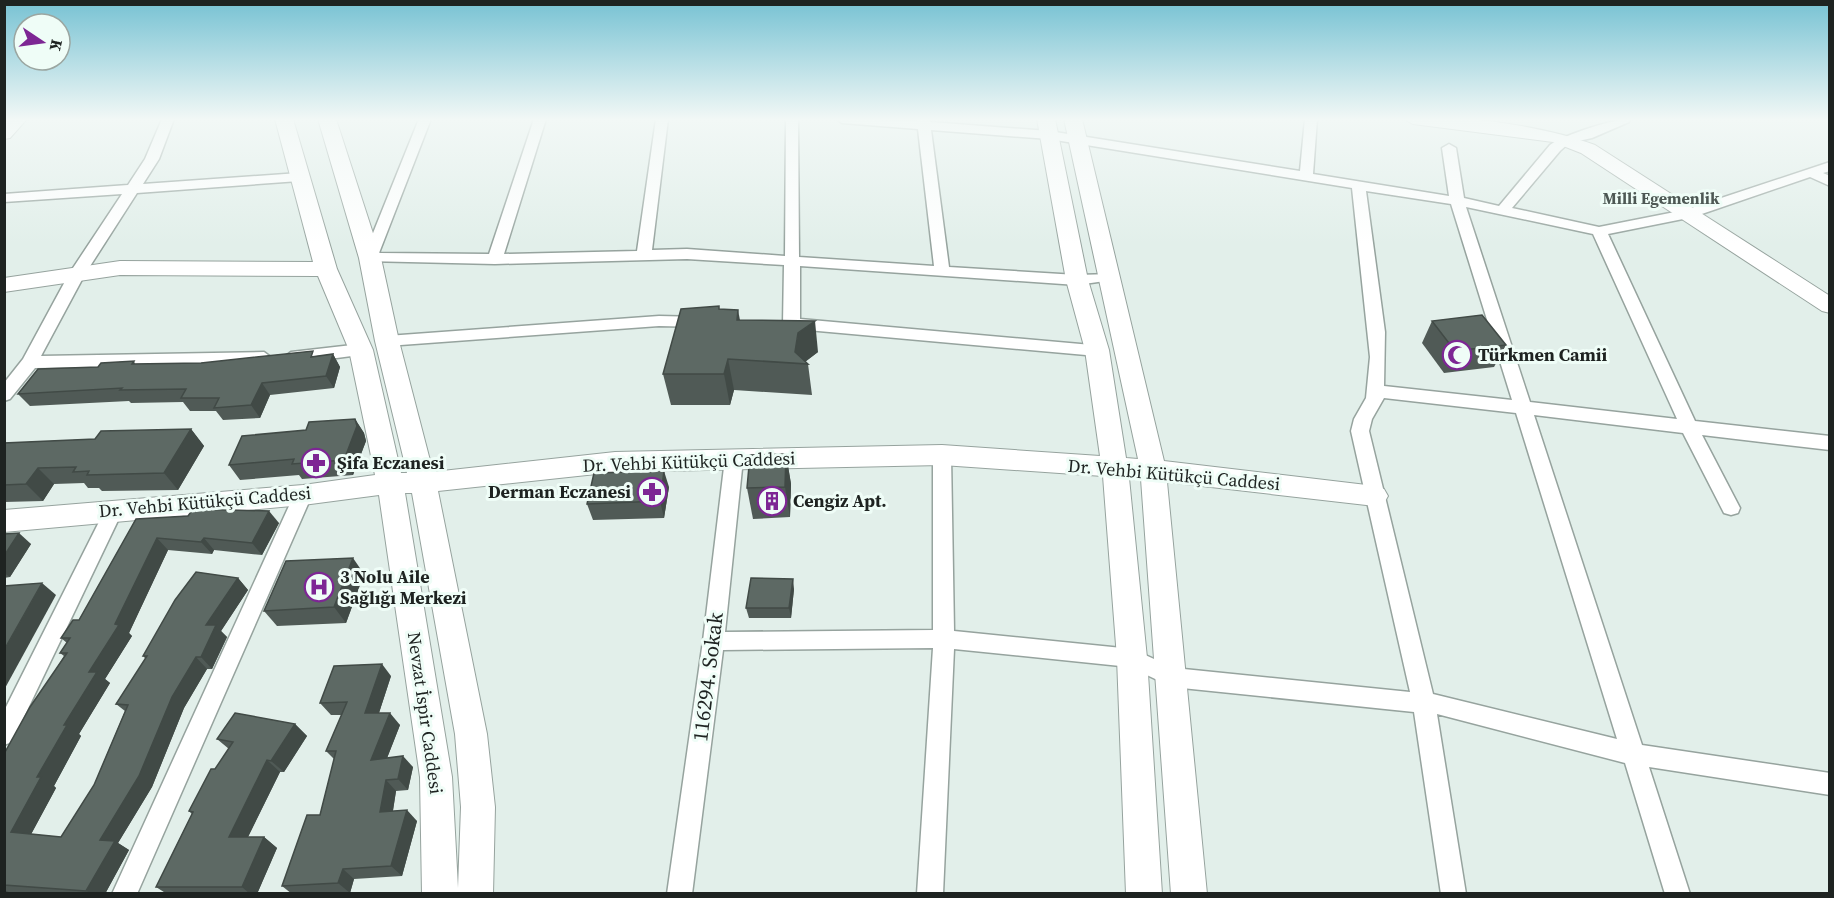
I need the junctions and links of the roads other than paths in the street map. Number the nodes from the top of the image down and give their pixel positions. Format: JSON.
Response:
{"nodes":[{"id":1,"x":151,"y":161,"type":"edge"},
{"id":2,"x":295,"y":161,"type":"edge"},
{"id":3,"x":340,"y":161,"type":"edge"},
{"id":4,"x":408,"y":161,"type":"edge"},
{"id":5,"x":526,"y":161,"type":"edge"},
{"id":6,"x":656,"y":161,"type":"edge"},
{"id":7,"x":792,"y":161,"type":"edge"},
{"id":8,"x":929,"y":161,"type":"edge"},
{"id":9,"x":1054,"y":161,"type":"edge"},
{"id":10,"x":1082,"y":161,"type":"edge"},
{"id":11,"x":1230,"y":161,"type":"edge"},
{"id":12,"x":1307,"y":161,"type":"edge"},
{"id":13,"x":1451,"y":161,"type":"edge"},
{"id":14,"x":1544,"y":161,"type":"edge"},
{"id":15,"x":1609,"y":161,"type":"edge"},
{"id":16,"x":1630,"y":161,"type":"edge"},
{"id":17,"x":1830,"y":166,"type":"edge"},
{"id":18,"x":1811,"y":172,"type":"junction"},
{"id":19,"x":1306,"y":176,"type":"junction"},
{"id":20,"x":299,"y":177,"type":"junction"},
{"id":21,"x":1830,"y":182,"type":"edge"},
{"id":22,"x":1359,"y":186,"type":"junction"},
{"id":23,"x":129,"y":191,"type":"junction"},
{"id":24,"x":4,"y":198,"type":"edge"},
{"id":25,"x":1457,"y":201,"type":"junction"},
{"id":26,"x":1504,"y":209,"type":"junction"},
{"id":27,"x":1697,"y":210,"type":"junction"},
{"id":28,"x":1599,"y":231,"type":"junction"},
{"id":29,"x":644,"y":255,"type":"junction"},
{"id":30,"x":370,"y":258,"type":"junction"},
{"id":31,"x":495,"y":259,"type":"junction"},
{"id":32,"x":792,"y":259,"type":"junction"},
{"id":33,"x":326,"y":269,"type":"junction"},
{"id":34,"x":942,"y":270,"type":"junction"},
{"id":35,"x":77,"y":274,"type":"junction"},
{"id":36,"x":1107,"y":277,"type":"junction"},
{"id":37,"x":1077,"y":280,"type":"junction"},
{"id":38,"x":4,"y":285,"type":"edge"},
{"id":39,"x":1830,"y":285,"type":"edge"},
{"id":40,"x":1830,"y":306,"type":"edge"},
{"id":41,"x":715,"y":322,"type":"edge"},
{"id":42,"x":770,"y":323,"type":"edge"},
{"id":43,"x":792,"y":324,"type":"junction"},
{"id":44,"x":387,"y":341,"type":"junction"},
{"id":45,"x":361,"y":350,"type":"junction"},
{"id":46,"x":1097,"y":350,"type":"junction"},
{"id":47,"x":30,"y":362,"type":"junction"},
{"id":48,"x":1376,"y":391,"type":"junction"},
{"id":49,"x":4,"y":396,"type":"edge"},
{"id":50,"x":1521,"y":409,"type":"junction"},
{"id":51,"x":1689,"y":428,"type":"junction"},
{"id":52,"x":1830,"y":443,"type":"edge"},
{"id":53,"x":942,"y":455,"type":"junction"},
{"id":54,"x":734,"y":459,"type":"junction"},
{"id":55,"x":1115,"y":469,"type":"junction"},
{"id":56,"x":1153,"y":470,"type":"junction"},
{"id":57,"x":390,"y":483,"type":"junction"},
{"id":58,"x":423,"y":483,"type":"junction"},
{"id":59,"x":303,"y":495,"type":"junction"},
{"id":60,"x":1375,"y":496,"type":"junction"},
{"id":61,"x":1731,"y":508,"type":"dead end"},
{"id":62,"x":114,"y":510,"type":"junction"},
{"id":63,"x":4,"y":521,"type":"edge"},
{"id":64,"x":944,"y":639,"type":"junction"},
{"id":65,"x":714,"y":641,"type":"junction"},
{"id":66,"x":1132,"y":658,"type":"junction"},
{"id":67,"x":1172,"y":677,"type":"junction"},
{"id":68,"x":1424,"y":703,"type":"junction"},
{"id":69,"x":4,"y":735,"type":"edge"},
{"id":70,"x":1632,"y":754,"type":"junction"},
{"id":71,"x":1830,"y":784,"type":"edge"},
{"id":72,"x":124,"y":894,"type":"edge"},
{"id":73,"x":440,"y":894,"type":"edge"},
{"id":74,"x":475,"y":894,"type":"edge"},
{"id":75,"x":679,"y":894,"type":"edge"},
{"id":76,"x":930,"y":894,"type":"edge"},
{"id":77,"x":1144,"y":894,"type":"edge"},
{"id":78,"x":1189,"y":894,"type":"edge"},
{"id":79,"x":1454,"y":894,"type":"edge"},
{"id":80,"x":1678,"y":894,"type":"edge"}],
"edges":[{"from":1,"to":23,"type":"street"},
{"from":2,"to":20,"type":"main road","name":"Nevzat İspir Caddesi"},
{"from":3,"to":30,"type":"main road","name":"Nevzat İspir Caddesi"},
{"from":4,"to":30,"type":"street"},
{"from":5,"to":31,"type":"street"},
{"from":6,"to":29,"type":"street"},
{"from":7,"to":32,"type":"street"},
{"from":8,"to":34,"type":"street"},
{"from":9,"to":37,"type":"main road"},
{"from":10,"to":36,"type":"main road"},
{"from":11,"to":19,"type":"street"},
{"from":12,"to":19,"type":"street"},
{"from":13,"to":25,"type":"street"},
{"from":14,"to":26,"type":"street"},
{"from":15,"to":27,"type":"main road"},
{"from":16,"to":27,"type":"main road"},
{"from":17,"to":18,"type":"street"},
{"from":18,"to":21,"type":"street"},
{"from":18,"to":27,"type":"street"},
{"from":19,"to":22,"type":"street"},
{"from":20,"to":23,"type":"street"},
{"from":20,"to":33,"type":"main road","name":"Nevzat İspir Caddesi"},
{"from":22,"to":25,"type":"street"},
{"from":22,"to":48,"type":"street"},
{"from":23,"to":24,"type":"street"},
{"from":23,"to":35,"type":"street"},
{"from":25,"to":26,"type":"street"},
{"from":25,"to":50,"type":"street"},
{"from":26,"to":28,"type":"street"},
{"from":27,"to":28,"type":"street"},
{"from":27,"to":39,"type":"main road"},
{"from":27,"to":40,"type":"main road"},
{"from":28,"to":51,"type":"street"},
{"from":29,"to":31,"type":"street"},
{"from":29,"to":32,"type":"street"},
{"from":30,"to":31,"type":"street"},
{"from":30,"to":44,"type":"main road","name":"Nevzat İspir Caddesi"},
{"from":32,"to":34,"type":"street"},
{"from":32,"to":43,"type":"street"},
{"from":33,"to":35,"type":"main road"},
{"from":33,"to":45,"type":"main road","name":"Nevzat İspir Caddesi"},
{"from":34,"to":37,"type":"street"},
{"from":35,"to":38,"type":"main road"},
{"from":35,"to":47,"type":"street"},
{"from":36,"to":37,"type":"street"},
{"from":36,"to":56,"type":"main road"},
{"from":37,"to":46,"type":"main road"},
{"from":41,"to":44,"type":"street"},
{"from":42,"to":43,"type":"street"},
{"from":43,"to":46,"type":"street"},
{"from":44,"to":58,"type":"main road","name":"Nevzat İspir Caddesi"},
{"from":45,"to":47,"type":"street"},
{"from":45,"to":57,"type":"main road","name":"Nevzat İspir Caddesi"},
{"from":46,"to":55,"type":"main road"},
{"from":47,"to":49,"type":"street"},
{"from":48,"to":50,"type":"street"},
{"from":48,"to":60,"type":"street"},
{"from":50,"to":51,"type":"street"},
{"from":50,"to":70,"type":"street"},
{"from":51,"to":52,"type":"street"},
{"from":51,"to":61,"type":"street"},
{"from":53,"to":54,"type":"main road","name":"Dr. Vehbi Kütükçü Caddesi"},
{"from":53,"to":55,"type":"main road","name":"Dr. Vehbi Kütükçü Caddesi"},
{"from":53,"to":64,"type":"street"},
{"from":54,"to":58,"type":"main road","name":"Dr. Vehbi Kütükçü Caddesi"},
{"from":54,"to":65,"type":"street","name":"116294. Sokak"},
{"from":55,"to":56,"type":"main road","name":"Dr. Vehbi Kütükçü Caddesi"},
{"from":55,"to":66,"type":"main road"},
{"from":56,"to":60,"type":"main road","name":"Dr. Vehbi Kütükçü Caddesi"},
{"from":56,"to":67,"type":"main road"},
{"from":57,"to":58,"type":"main road","name":"Dr. Vehbi Kütükçü Caddesi"},
{"from":57,"to":59,"type":"main road","name":"Dr. Vehbi Kütükçü Caddesi"},
{"from":57,"to":73,"type":"main road","name":"Nevzat İspir Caddesi"},
{"from":58,"to":74,"type":"main road","name":"Nevzat İspir Caddesi"},
{"from":59,"to":62,"type":"main road","name":"Dr. Vehbi Kütükçü Caddesi"},
{"from":59,"to":72,"type":"street"},
{"from":60,"to":68,"type":"street"},
{"from":62,"to":63,"type":"main road","name":"Dr. Vehbi Kütükçü Caddesi"},
{"from":62,"to":69,"type":"street"},
{"from":64,"to":65,"type":"street"},
{"from":64,"to":66,"type":"street"},
{"from":64,"to":76,"type":"street"},
{"from":65,"to":75,"type":"street","name":"116294. Sokak"},
{"from":66,"to":67,"type":"street"},
{"from":66,"to":77,"type":"main road"},
{"from":67,"to":68,"type":"street"},
{"from":67,"to":78,"type":"main road"},
{"from":68,"to":70,"type":"street"},
{"from":68,"to":79,"type":"street"},
{"from":70,"to":71,"type":"street"},
{"from":70,"to":80,"type":"street"}]}
